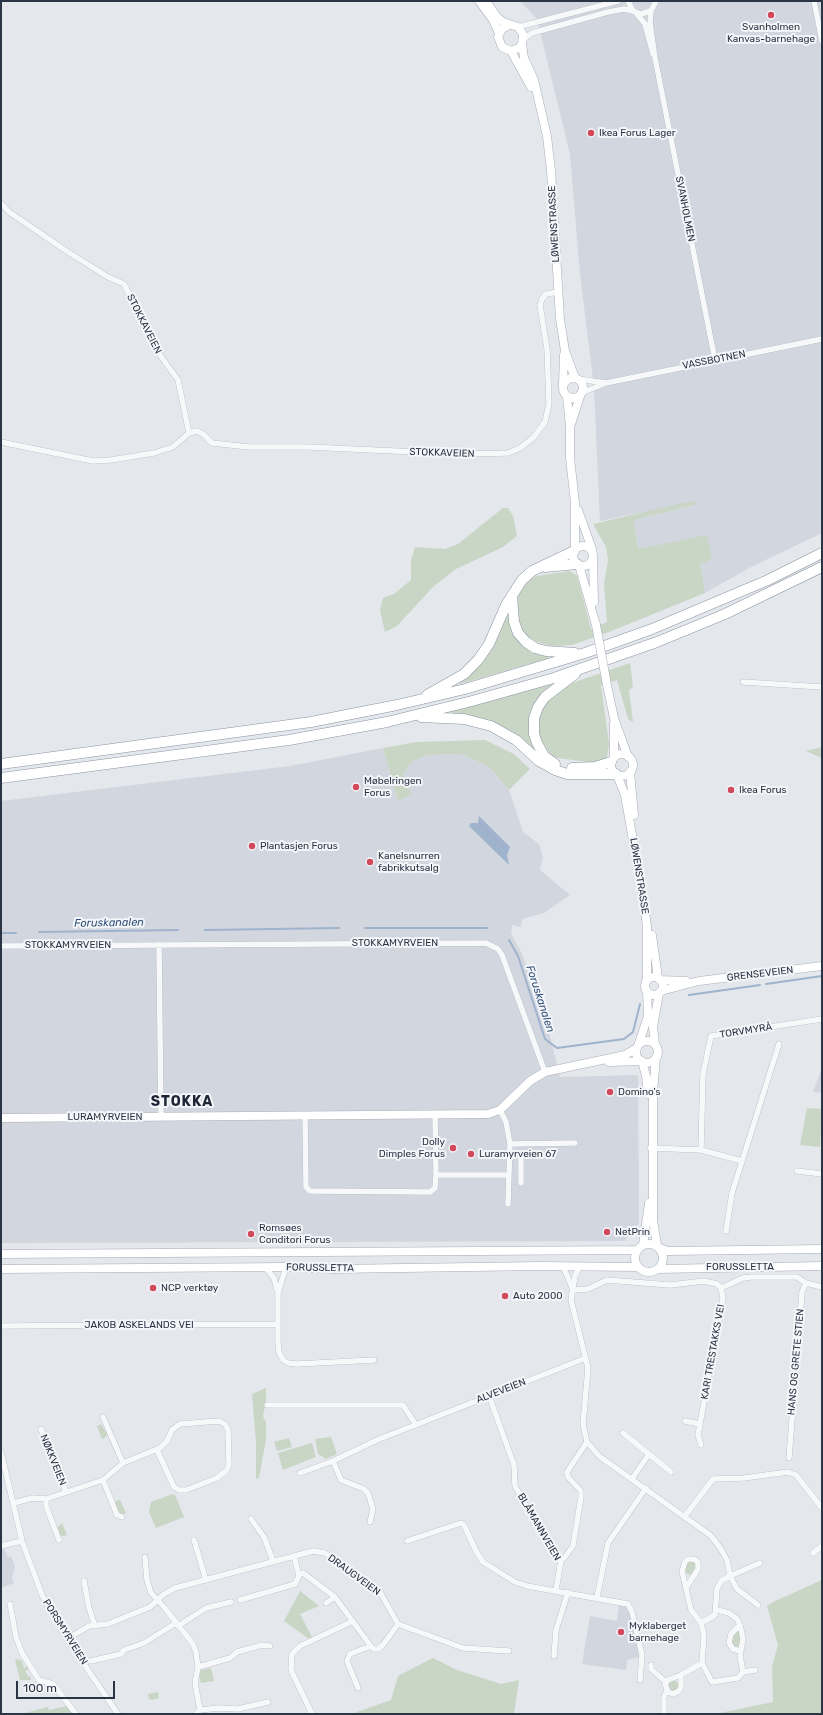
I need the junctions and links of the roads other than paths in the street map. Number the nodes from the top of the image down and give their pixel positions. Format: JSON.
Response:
{"nodes":[{"id":1,"x":479,"y":1,"type":"edge"},
{"id":2,"x":486,"y":1,"type":"edge"},
{"id":3,"x":618,"y":1,"type":"edge"},
{"id":4,"x":628,"y":1,"type":"edge"},
{"id":5,"x":662,"y":1,"type":"edge"},
{"id":6,"x":814,"y":1,"type":"edge"},
{"id":7,"x":656,"y":4,"type":"edge"},
{"id":8,"x":651,"y":11,"type":"junction"},
{"id":9,"x":635,"y":12,"type":"junction"},
{"id":10,"x":514,"y":26,"type":"junction"},
{"id":11,"x":499,"y":33,"type":"junction"},
{"id":12,"x":523,"y":41,"type":"junction"},
{"id":13,"x":822,"y":41,"type":"edge"},
{"id":14,"x":511,"y":51,"type":"junction"},
{"id":15,"x":655,"y":58,"type":"junction"},
{"id":16,"x":538,"y":98,"type":"junction"},
{"id":17,"x":1,"y":203,"type":"edge"},
{"id":18,"x":558,"y":292,"type":"junction"},
{"id":19,"x":822,"y":339,"type":"edge"},
{"id":20,"x":565,"y":351,"type":"junction"},
{"id":21,"x":715,"y":360,"type":"junction"},
{"id":22,"x":576,"y":378,"type":"junction"},
{"id":23,"x":606,"y":382,"type":"junction"},
{"id":24,"x":563,"y":385,"type":"junction"},
{"id":25,"x":581,"y":393,"type":"junction"},
{"id":26,"x":567,"y":396,"type":"junction"},
{"id":27,"x":570,"y":427,"type":"junction"},
{"id":28,"x":189,"y":433,"type":"junction"},
{"id":29,"x":1,"y":442,"type":"edge"},
{"id":30,"x":575,"y":503,"type":"junction"},
{"id":31,"x":592,"y":549,"type":"junction"},
{"id":32,"x":574,"y":551,"type":"junction"},
{"id":33,"x":822,"y":553,"type":"edge"},
{"id":34,"x":593,"y":559,"type":"junction"},
{"id":35,"x":578,"y":564,"type":"junction"},
{"id":36,"x":543,"y":567,"type":"junction"},
{"id":37,"x":822,"y":567,"type":"edge"},
{"id":38,"x":512,"y":594,"type":"junction"},
{"id":39,"x":595,"y":623,"type":"junction"},
{"id":40,"x":585,"y":653,"type":"junction"},
{"id":41,"x":583,"y":668,"type":"junction"},
{"id":42,"x":743,"y":682,"type":"dead end"},
{"id":43,"x":822,"y":687,"type":"edge"},
{"id":44,"x":415,"y":701,"type":"junction"},
{"id":45,"x":409,"y":717,"type":"junction"},
{"id":46,"x":614,"y":718,"type":"junction"},
{"id":47,"x":628,"y":757,"type":"junction"},
{"id":48,"x":613,"y":760,"type":"junction"},
{"id":49,"x":1,"y":764,"type":"edge"},
{"id":50,"x":630,"y":772,"type":"junction"},
{"id":51,"x":616,"y":775,"type":"junction"},
{"id":52,"x":1,"y":778,"type":"edge"},
{"id":53,"x":159,"y":945,"type":"junction"},
{"id":54,"x":1,"y":946,"type":"edge"},
{"id":55,"x":822,"y":966,"type":"edge"},
{"id":56,"x":659,"y":979,"type":"junction"},
{"id":57,"x":647,"y":980,"type":"junction"},
{"id":58,"x":699,"y":981,"type":"junction"},
{"id":59,"x":646,"y":991,"type":"junction"},
{"id":60,"x":660,"y":992,"type":"junction"},
{"id":61,"x":822,"y":1019,"type":"edge"},
{"id":62,"x":655,"y":1044,"type":"junction"},
{"id":63,"x":779,"y":1044,"type":"dead end"},
{"id":64,"x":637,"y":1047,"type":"junction"},
{"id":65,"x":656,"y":1057,"type":"junction"},
{"id":66,"x":642,"y":1061,"type":"junction"},
{"id":67,"x":596,"y":1062,"type":"junction"},
{"id":68,"x":545,"y":1072,"type":"junction"},
{"id":69,"x":500,"y":1110,"type":"junction"},
{"id":70,"x":305,"y":1115,"type":"junction"},
{"id":71,"x":435,"y":1115,"type":"junction"},
{"id":72,"x":161,"y":1117,"type":"junction"},
{"id":73,"x":1,"y":1118,"type":"edge"},
{"id":74,"x":575,"y":1143,"type":"dead end"},
{"id":75,"x":510,"y":1144,"type":"junction"},
{"id":76,"x":652,"y":1148,"type":"junction"},
{"id":77,"x":701,"y":1150,"type":"junction"},
{"id":78,"x":522,"y":1155,"type":"dead end"},
{"id":79,"x":742,"y":1162,"type":"junction"},
{"id":80,"x":797,"y":1171,"type":"dead end"},
{"id":81,"x":822,"y":1174,"type":"edge"},
{"id":82,"x":436,"y":1175,"type":"junction"},
{"id":83,"x":508,"y":1175,"type":"junction"},
{"id":84,"x":521,"y":1183,"type":"dead end"},
{"id":85,"x":508,"y":1204,"type":"dead end"},
{"id":86,"x":726,"y":1231,"type":"dead end"},
{"id":87,"x":640,"y":1247,"type":"junction"},
{"id":88,"x":659,"y":1247,"type":"junction"},
{"id":89,"x":822,"y":1249,"type":"edge"},
{"id":90,"x":1,"y":1254,"type":"edge"},
{"id":91,"x":564,"y":1266,"type":"junction"},
{"id":92,"x":580,"y":1266,"type":"junction"},
{"id":93,"x":822,"y":1266,"type":"edge"},
{"id":94,"x":265,"y":1267,"type":"junction"},
{"id":95,"x":286,"y":1267,"type":"junction"},
{"id":96,"x":638,"y":1267,"type":"junction"},
{"id":97,"x":1,"y":1269,"type":"edge"},
{"id":98,"x":658,"y":1269,"type":"junction"},
{"id":99,"x":806,"y":1283,"type":"junction"},
{"id":100,"x":822,"y":1287,"type":"edge"},
{"id":101,"x":720,"y":1288,"type":"junction"},
{"id":102,"x":573,"y":1290,"type":"junction"},
{"id":103,"x":278,"y":1293,"type":"junction"},
{"id":104,"x":277,"y":1324,"type":"junction"},
{"id":105,"x":1,"y":1326,"type":"edge"},
{"id":106,"x":586,"y":1358,"type":"junction"},
{"id":107,"x":374,"y":1360,"type":"dead end"},
{"id":108,"x":489,"y":1396,"type":"junction"},
{"id":109,"x":267,"y":1405,"type":"dead end"},
{"id":110,"x":103,"y":1417,"type":"dead end"},
{"id":111,"x":685,"y":1421,"type":"dead end"},
{"id":112,"x":700,"y":1424,"type":"junction"},
{"id":113,"x":416,"y":1425,"type":"junction"},
{"id":114,"x":41,"y":1429,"type":"dead end"},
{"id":115,"x":623,"y":1433,"type":"dead end"},
{"id":116,"x":587,"y":1442,"type":"junction"},
{"id":117,"x":700,"y":1445,"type":"dead end"},
{"id":118,"x":157,"y":1450,"type":"junction"},
{"id":119,"x":1,"y":1452,"type":"edge"},
{"id":120,"x":649,"y":1454,"type":"junction"},
{"id":121,"x":789,"y":1458,"type":"dead end"},
{"id":122,"x":333,"y":1461,"type":"junction"},
{"id":123,"x":122,"y":1463,"type":"junction"},
{"id":124,"x":671,"y":1472,"type":"dead end"},
{"id":125,"x":300,"y":1473,"type":"dead end"},
{"id":126,"x":632,"y":1479,"type":"junction"},
{"id":127,"x":103,"y":1480,"type":"junction"},
{"id":128,"x":646,"y":1488,"type":"junction"},
{"id":129,"x":66,"y":1492,"type":"junction"},
{"id":130,"x":46,"y":1499,"type":"junction"},
{"id":131,"x":14,"y":1503,"type":"junction"},
{"id":132,"x":822,"y":1508,"type":"edge"},
{"id":133,"x":685,"y":1516,"type":"junction"},
{"id":134,"x":122,"y":1517,"type":"dead end"},
{"id":135,"x":251,"y":1519,"type":"dead end"},
{"id":136,"x":370,"y":1522,"type":"dead end"},
{"id":137,"x":59,"y":1540,"type":"dead end"},
{"id":138,"x":194,"y":1540,"type":"dead end"},
{"id":139,"x":22,"y":1541,"type":"junction"},
{"id":140,"x":407,"y":1541,"type":"dead end"},
{"id":141,"x":1,"y":1546,"type":"edge"},
{"id":142,"x":822,"y":1546,"type":"edge"},
{"id":143,"x":813,"y":1553,"type":"dead end"},
{"id":144,"x":294,"y":1556,"type":"junction"},
{"id":145,"x":145,"y":1557,"type":"dead end"},
{"id":146,"x":561,"y":1560,"type":"junction"},
{"id":147,"x":273,"y":1562,"type":"junction"},
{"id":148,"x":760,"y":1563,"type":"dead end"},
{"id":149,"x":303,"y":1574,"type":"dead end"},
{"id":150,"x":730,"y":1576,"type":"junction"},
{"id":151,"x":206,"y":1580,"type":"junction"},
{"id":152,"x":84,"y":1581,"type":"dead end"},
{"id":153,"x":686,"y":1588,"type":"junction"},
{"id":154,"x":556,"y":1590,"type":"junction"},
{"id":155,"x":568,"y":1592,"type":"junction"},
{"id":156,"x":335,"y":1597,"type":"junction"},
{"id":157,"x":597,"y":1597,"type":"junction"},
{"id":158,"x":240,"y":1600,"type":"dead end"},
{"id":159,"x":157,"y":1601,"type":"junction"},
{"id":160,"x":231,"y":1602,"type":"dead end"},
{"id":161,"x":326,"y":1603,"type":"dead end"},
{"id":162,"x":10,"y":1604,"type":"dead end"},
{"id":163,"x":758,"y":1605,"type":"dead end"},
{"id":164,"x":716,"y":1610,"type":"junction"},
{"id":165,"x":353,"y":1621,"type":"junction"},
{"id":166,"x":701,"y":1623,"type":"junction"},
{"id":167,"x":398,"y":1624,"type":"junction"},
{"id":168,"x":177,"y":1625,"type":"junction"},
{"id":169,"x":740,"y":1625,"type":"junction"},
{"id":170,"x":95,"y":1626,"type":"junction"},
{"id":171,"x":67,"y":1638,"type":"junction"},
{"id":172,"x":270,"y":1646,"type":"dead end"},
{"id":173,"x":371,"y":1646,"type":"junction"},
{"id":174,"x":509,"y":1651,"type":"dead end"},
{"id":175,"x":740,"y":1651,"type":"junction"},
{"id":176,"x":554,"y":1656,"type":"dead end"},
{"id":177,"x":91,"y":1661,"type":"dead end"},
{"id":178,"x":702,"y":1663,"type":"junction"},
{"id":179,"x":651,"y":1665,"type":"dead end"},
{"id":180,"x":198,"y":1667,"type":"junction"},
{"id":181,"x":755,"y":1670,"type":"dead end"},
{"id":182,"x":743,"y":1672,"type":"junction"},
{"id":183,"x":681,"y":1676,"type":"junction"},
{"id":184,"x":640,"y":1680,"type":"dead end"},
{"id":185,"x":666,"y":1682,"type":"junction"},
{"id":186,"x":358,"y":1688,"type":"dead end"},
{"id":187,"x":667,"y":1690,"type":"junction"},
{"id":188,"x":268,"y":1702,"type":"dead end"},
{"id":189,"x":198,"y":1712,"type":"edge"},
{"id":190,"x":76,"y":1714,"type":"edge"},
{"id":191,"x":118,"y":1714,"type":"edge"},
{"id":192,"x":312,"y":1714,"type":"edge"},
{"id":193,"x":664,"y":1714,"type":"edge"}],
"edges":[{"from":1,"to":11,"type":"main road"},
{"from":2,"to":10,"type":"main road"},
{"from":3,"to":10,"type":"street"},
{"from":4,"to":9,"type":"street","name":"SVANHOLMEN"},
{"from":5,"to":7,"type":"street"},
{"from":6,"to":13,"type":"street"},
{"from":7,"to":8,"type":"street"},
{"from":8,"to":9,"type":"street"},
{"from":8,"to":15,"type":"street","name":"SVANHOLMEN"},
{"from":9,"to":12,"type":"street"},
{"from":9,"to":15,"type":"street","name":"SVANHOLMEN"},
{"from":10,"to":11,"type":"main road"},
{"from":10,"to":12,"type":"main road"},
{"from":11,"to":14,"type":"main road"},
{"from":12,"to":14,"type":"main road"},
{"from":12,"to":16,"type":"main road","name":"LØWENSTRASSE"},
{"from":14,"to":16,"type":"main road","name":"LØWENSTRASSE"},
{"from":15,"to":21,"type":"street","name":"SVANHOLMEN"},
{"from":16,"to":18,"type":"main road","name":"LØWENSTRASSE"},
{"from":17,"to":28,"type":"street","name":"STOKKAVEIEN"},
{"from":18,"to":20,"type":"main road","name":"LØWENSTRASSE"},
{"from":18,"to":28,"type":"street","name":"STOKKAVEIEN"},
{"from":19,"to":21,"type":"street","name":"VASSBOTNEN"},
{"from":20,"to":22,"type":"main road","name":"LØWENSTRASSE"},
{"from":20,"to":24,"type":"main road","name":"LØWENSTRASSE"},
{"from":21,"to":23,"type":"street","name":"VASSBOTNEN"},
{"from":22,"to":23,"type":"street","name":"VASSBOTNEN"},
{"from":22,"to":24,"type":"main road"},
{"from":22,"to":25,"type":"main road"},
{"from":23,"to":25,"type":"street","name":"VASSBOTNEN"},
{"from":24,"to":26,"type":"main road"},
{"from":25,"to":26,"type":"main road"},
{"from":25,"to":27,"type":"main road"},
{"from":26,"to":27,"type":"main road"},
{"from":27,"to":30,"type":"main road"},
{"from":28,"to":29,"type":"street"},
{"from":30,"to":31,"type":"main road"},
{"from":30,"to":32,"type":"main road"},
{"from":31,"to":32,"type":"main road"},
{"from":31,"to":34,"type":"main road"},
{"from":32,"to":35,"type":"main road"},
{"from":32,"to":36,"type":"highway"},
{"from":33,"to":40,"type":"highway"},
{"from":34,"to":35,"type":"main road"},
{"from":34,"to":39,"type":"main road"},
{"from":35,"to":36,"type":"highway"},
{"from":35,"to":39,"type":"main road"},
{"from":36,"to":38,"type":"highway"},
{"from":37,"to":41,"type":"highway"},
{"from":38,"to":40,"type":"highway"},
{"from":38,"to":44,"type":"highway"},
{"from":39,"to":46,"type":"main road","bridge":true},
{"from":40,"to":44,"type":"highway"},
{"from":41,"to":45,"type":"highway"},
{"from":41,"to":48,"type":"highway"},
{"from":42,"to":43,"type":"street"},
{"from":44,"to":49,"type":"highway"},
{"from":45,"to":51,"type":"highway"},
{"from":45,"to":52,"type":"highway"},
{"from":46,"to":47,"type":"main road"},
{"from":46,"to":48,"type":"main road"},
{"from":47,"to":48,"type":"main road"},
{"from":47,"to":50,"type":"main road"},
{"from":48,"to":51,"type":"main road"},
{"from":50,"to":51,"type":"main road"},
{"from":50,"to":56,"type":"main road","name":"LØWENSTRASSE"},
{"from":51,"to":57,"type":"main road","name":"LØWENSTRASSE"},
{"from":53,"to":54,"type":"street","name":"STOKKAMYRVEIEN"},
{"from":53,"to":68,"type":"street","name":"STOKKAMYRVEIEN"},
{"from":53,"to":72,"type":"street"},
{"from":55,"to":58,"type":"main road","name":"GRENSEVEIEN"},
{"from":56,"to":57,"type":"main road"},
{"from":56,"to":58,"type":"main road","name":"GRENSEVEIEN"},
{"from":56,"to":60,"type":"main road"},
{"from":57,"to":59,"type":"main road"},
{"from":58,"to":60,"type":"main road","name":"GRENSEVEIEN"},
{"from":59,"to":60,"type":"main road"},
{"from":59,"to":64,"type":"main road"},
{"from":60,"to":62,"type":"main road"},
{"from":61,"to":77,"type":"street","name":"TORVMYRÅ"},
{"from":62,"to":64,"type":"main road"},
{"from":62,"to":65,"type":"main road"},
{"from":63,"to":79,"type":"street","name":"TORVMYRÅ"},
{"from":64,"to":66,"type":"main road"},
{"from":64,"to":67,"type":"main road"},
{"from":65,"to":66,"type":"main road"},
{"from":65,"to":76,"type":"main road"},
{"from":66,"to":67,"type":"main road"},
{"from":66,"to":76,"type":"main road"},
{"from":67,"to":68,"type":"main road"},
{"from":68,"to":69,"type":"main road"},
{"from":69,"to":71,"type":"main road","name":"LURAMYRVEIEN"},
{"from":69,"to":75,"type":"street"},
{"from":70,"to":71,"type":"main road","name":"LURAMYRVEIEN"},
{"from":70,"to":72,"type":"main road","name":"LURAMYRVEIEN"},
{"from":70,"to":82,"type":"street"},
{"from":71,"to":82,"type":"street"},
{"from":72,"to":73,"type":"main road","name":"LURAMYRVEIEN"},
{"from":74,"to":75,"type":"street"},
{"from":75,"to":83,"type":"street"},
{"from":76,"to":77,"type":"street"},
{"from":76,"to":87,"type":"main road"},
{"from":76,"to":88,"type":"main road"},
{"from":77,"to":79,"type":"street"},
{"from":78,"to":84,"type":"street"},
{"from":79,"to":86,"type":"street","name":"TORVMYRÅ"},
{"from":80,"to":81,"type":"street"},
{"from":82,"to":83,"type":"street"},
{"from":83,"to":85,"type":"street"},
{"from":87,"to":88,"type":"main road"},
{"from":87,"to":90,"type":"main road","name":"FORUSSLETTA"},
{"from":87,"to":96,"type":"main road"},
{"from":88,"to":89,"type":"main road","name":"FORUSSLETTA"},
{"from":88,"to":98,"type":"main road"},
{"from":91,"to":92,"type":"main road","name":"FORUSSLETTA"},
{"from":91,"to":95,"type":"main road","name":"FORUSSLETTA"},
{"from":91,"to":102,"type":"street"},
{"from":92,"to":96,"type":"main road","name":"FORUSSLETTA"},
{"from":92,"to":102,"type":"street"},
{"from":93,"to":98,"type":"main road","name":"FORUSSLETTA"},
{"from":94,"to":95,"type":"main road","name":"FORUSSLETTA"},
{"from":94,"to":97,"type":"main road","name":"FORUSSLETTA"},
{"from":94,"to":103,"type":"street"},
{"from":95,"to":103,"type":"street"},
{"from":96,"to":98,"type":"main road"},
{"from":99,"to":100,"type":"street"},
{"from":99,"to":101,"type":"street"},
{"from":99,"to":121,"type":"street","name":"HANS OG GRETE STIEN"},
{"from":101,"to":102,"type":"street"},
{"from":101,"to":112,"type":"street","name":"KARI TRESTAKKS VEI"},
{"from":102,"to":106,"type":"street"},
{"from":103,"to":104,"type":"street"},
{"from":104,"to":105,"type":"street","name":"JAKOB ASKELANDS VEI"},
{"from":104,"to":107,"type":"street"},
{"from":106,"to":108,"type":"street","name":"ALVEVEIEN"},
{"from":106,"to":116,"type":"street"},
{"from":108,"to":113,"type":"street","name":"ALVEVEIEN"},
{"from":108,"to":146,"type":"street","name":"BLÅMANNVEIEN"},
{"from":109,"to":113,"type":"street"},
{"from":110,"to":123,"type":"street"},
{"from":111,"to":112,"type":"street"},
{"from":112,"to":117,"type":"street","name":"KARI TRESTAKKS VEI"},
{"from":113,"to":122,"type":"street","name":"ALVEVEIEN"},
{"from":114,"to":129,"type":"street","name":"NØKKVEIEN"},
{"from":115,"to":120,"type":"street"},
{"from":116,"to":126,"type":"street"},
{"from":116,"to":146,"type":"street"},
{"from":118,"to":118,"type":"street","name":"NØKKVEIEN"},
{"from":118,"to":123,"type":"street","name":"NØKKVEIEN"},
{"from":119,"to":131,"type":"street","name":"PORSMYRVEIEN"},
{"from":120,"to":124,"type":"street"},
{"from":120,"to":126,"type":"street"},
{"from":122,"to":125,"type":"street","name":"ALVEVEIEN"},
{"from":122,"to":136,"type":"street"},
{"from":123,"to":127,"type":"street","name":"NØKKVEIEN"},
{"from":126,"to":128,"type":"street"},
{"from":127,"to":129,"type":"street","name":"NØKKVEIEN"},
{"from":127,"to":134,"type":"street"},
{"from":128,"to":133,"type":"street"},
{"from":128,"to":157,"type":"street"},
{"from":129,"to":130,"type":"street","name":"NØKKVEIEN"},
{"from":130,"to":131,"type":"street","name":"NØKKVEIEN"},
{"from":130,"to":137,"type":"street"},
{"from":131,"to":139,"type":"street","name":"PORSMYRVEIEN"},
{"from":132,"to":133,"type":"street"},
{"from":133,"to":150,"type":"street"},
{"from":135,"to":147,"type":"street"},
{"from":138,"to":151,"type":"street"},
{"from":139,"to":141,"type":"street"},
{"from":139,"to":171,"type":"street","name":"PORSMYRVEIEN"},
{"from":140,"to":154,"type":"street"},
{"from":142,"to":143,"type":"street"},
{"from":144,"to":147,"type":"street","name":"DRAUGVEIEN"},
{"from":144,"to":158,"type":"street"},
{"from":144,"to":167,"type":"street","name":"DRAUGVEIEN"},
{"from":145,"to":159,"type":"street"},
{"from":146,"to":154,"type":"street","name":"BLÅMANNVEIEN"},
{"from":147,"to":151,"type":"street","name":"DRAUGVEIEN"},
{"from":148,"to":150,"type":"street"},
{"from":149,"to":156,"type":"street"},
{"from":150,"to":163,"type":"street"},
{"from":150,"to":164,"type":"street"},
{"from":151,"to":159,"type":"street","name":"DRAUGVEIEN"},
{"from":152,"to":170,"type":"street"},
{"from":153,"to":153,"type":"street"},
{"from":153,"to":166,"type":"street"},
{"from":154,"to":155,"type":"street"},
{"from":155,"to":157,"type":"street"},
{"from":155,"to":176,"type":"street"},
{"from":156,"to":161,"type":"street"},
{"from":156,"to":165,"type":"street"},
{"from":157,"to":184,"type":"street"},
{"from":159,"to":168,"type":"street"},
{"from":159,"to":170,"type":"street","name":"DRAUGVEIEN"},
{"from":160,"to":168,"type":"street"},
{"from":162,"to":190,"type":"street"},
{"from":164,"to":166,"type":"street"},
{"from":164,"to":169,"type":"street"},
{"from":165,"to":173,"type":"street"},
{"from":165,"to":192,"type":"street"},
{"from":166,"to":178,"type":"street"},
{"from":167,"to":173,"type":"street"},
{"from":167,"to":174,"type":"street"},
{"from":168,"to":177,"type":"street"},
{"from":168,"to":180,"type":"street"},
{"from":169,"to":175,"type":"street"},
{"from":169,"to":175,"type":"street"},
{"from":170,"to":171,"type":"street","name":"DRAUGVEIEN"},
{"from":171,"to":191,"type":"street","name":"PORSMYRVEIEN"},
{"from":172,"to":180,"type":"street"},
{"from":173,"to":186,"type":"street"},
{"from":175,"to":182,"type":"street"},
{"from":178,"to":182,"type":"street"},
{"from":178,"to":183,"type":"street"},
{"from":179,"to":185,"type":"street"},
{"from":180,"to":189,"type":"street"},
{"from":181,"to":182,"type":"street"},
{"from":183,"to":185,"type":"street"},
{"from":183,"to":187,"type":"street"},
{"from":185,"to":187,"type":"street"},
{"from":187,"to":193,"type":"street"},
{"from":188,"to":189,"type":"street"}]}
